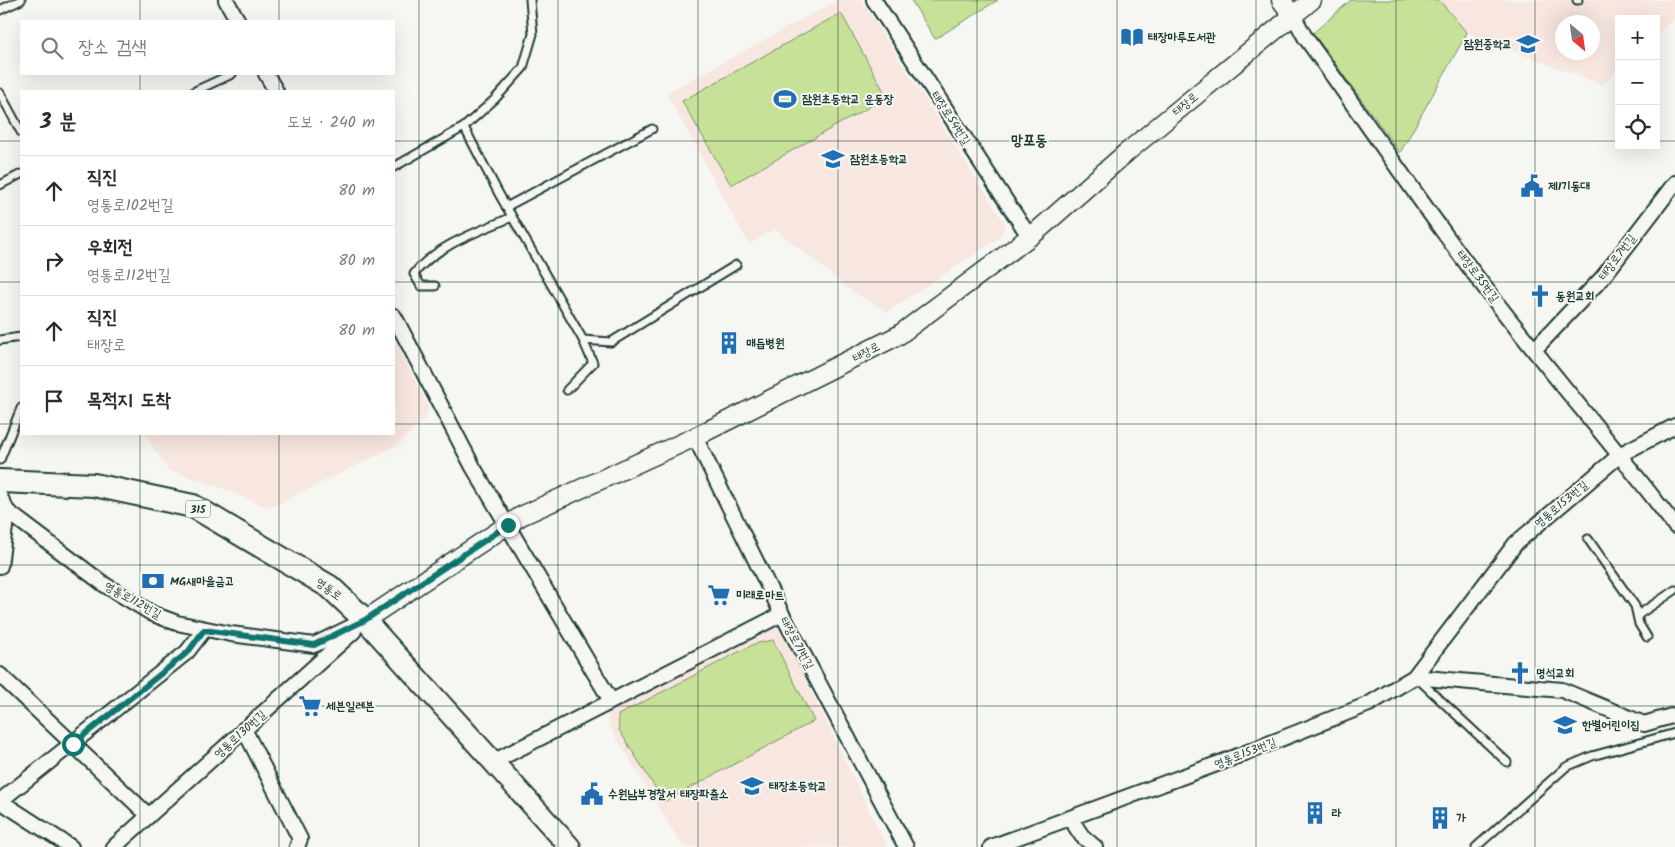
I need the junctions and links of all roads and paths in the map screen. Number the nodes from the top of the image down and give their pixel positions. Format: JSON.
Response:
{"nodes":[{"id":1,"x":21,"y":0,"type":"edge"},
{"id":2,"x":226,"y":0,"type":"edge"},
{"id":3,"x":530,"y":0,"type":"edge"},
{"id":4,"x":874,"y":0,"type":"edge"},
{"id":5,"x":1281,"y":0,"type":"edge"},
{"id":6,"x":1312,"y":0,"type":"edge"},
{"id":7,"x":0,"y":10,"type":"edge"},
{"id":8,"x":1294,"y":17,"type":"junction"},
{"id":9,"x":237,"y":20,"type":"edge"},
{"id":10,"x":230,"y":75,"type":"edge"},
{"id":11,"x":267,"y":75,"type":"edge"},
{"id":12,"x":197,"y":90,"type":"edge"},
{"id":13,"x":275,"y":90,"type":"edge"},
{"id":14,"x":0,"y":92,"type":"edge"},
{"id":15,"x":464,"y":127,"type":"junction"},
{"id":16,"x":652,"y":129,"type":"dead end"},
{"id":17,"x":20,"y":130,"type":"edge"},
{"id":18,"x":395,"y":166,"type":"edge"},
{"id":19,"x":20,"y":175,"type":"edge"},
{"id":20,"x":1675,"y":182,"type":"edge"},
{"id":21,"x":0,"y":185,"type":"edge"},
{"id":22,"x":506,"y":207,"type":"junction"},
{"id":23,"x":512,"y":216,"type":"junction"},
{"id":24,"x":1029,"y":236,"type":"junction"},
{"id":25,"x":736,"y":265,"type":"dead end"},
{"id":26,"x":435,"y":286,"type":"dead end"},
{"id":27,"x":395,"y":318,"type":"edge"},
{"id":28,"x":20,"y":337,"type":"edge"},
{"id":29,"x":0,"y":340,"type":"edge"},
{"id":30,"x":583,"y":340,"type":"junction"},
{"id":31,"x":1534,"y":350,"type":"junction"},
{"id":32,"x":567,"y":390,"type":"dead end"},
{"id":33,"x":20,"y":410,"type":"edge"},
{"id":34,"x":1675,"y":426,"type":"edge"},
{"id":35,"x":695,"y":437,"type":"junction"},
{"id":36,"x":1621,"y":454,"type":"junction"},
{"id":37,"x":0,"y":460,"type":"edge"},
{"id":38,"x":0,"y":480,"type":"edge"},
{"id":39,"x":0,"y":497,"type":"edge"},
{"id":40,"x":7,"y":511,"type":"junction"},
{"id":41,"x":508,"y":525,"type":"junction"},
{"id":42,"x":1675,"y":526,"type":"edge"},
{"id":43,"x":1588,"y":539,"type":"dead end"},
{"id":44,"x":0,"y":566,"type":"edge"},
{"id":45,"x":1675,"y":590,"type":"edge"},
{"id":46,"x":782,"y":614,"type":"junction"},
{"id":47,"x":1638,"y":615,"type":"junction"},
{"id":48,"x":365,"y":620,"type":"junction"},
{"id":49,"x":204,"y":630,"type":"junction"},
{"id":50,"x":1647,"y":637,"type":"dead end"},
{"id":51,"x":0,"y":676,"type":"edge"},
{"id":52,"x":1415,"y":677,"type":"junction"},
{"id":53,"x":611,"y":701,"type":"junction"},
{"id":54,"x":1675,"y":715,"type":"edge"},
{"id":55,"x":244,"y":730,"type":"junction"},
{"id":56,"x":1675,"y":733,"type":"edge"},
{"id":57,"x":73,"y":744,"type":"junction"},
{"id":58,"x":493,"y":762,"type":"junction"},
{"id":59,"x":1507,"y":762,"type":"dead end"},
{"id":60,"x":0,"y":801,"type":"edge"},
{"id":61,"x":149,"y":816,"type":"junction"},
{"id":62,"x":1070,"y":818,"type":"junction"},
{"id":63,"x":70,"y":847,"type":"edge"},
{"id":64,"x":114,"y":847,"type":"edge"},
{"id":65,"x":297,"y":847,"type":"edge"},
{"id":66,"x":570,"y":847,"type":"edge"},
{"id":67,"x":906,"y":847,"type":"edge"},
{"id":68,"x":991,"y":847,"type":"edge"},
{"id":69,"x":1095,"y":847,"type":"edge"},
{"id":70,"x":1476,"y":847,"type":"edge"}],
"edges":[{"from":1,"to":7,"type":"lane"},
{"from":2,"to":9,"type":"street"},
{"from":3,"to":15,"type":"lane"},
{"from":4,"to":24,"type":"street","name":"태장로54번길"},
{"from":5,"to":8,"type":"street"},
{"from":6,"to":8,"type":"street","name":"태장로"},
{"from":8,"to":24,"type":"street","name":"태장로"},
{"from":8,"to":31,"type":"street","name":"태장로35번길"},
{"from":10,"to":12,"type":"lane"},
{"from":11,"to":13,"type":"street"},
{"from":14,"to":17,"type":"lane"},
{"from":15,"to":18,"type":"lane"},
{"from":15,"to":22,"type":"lane"},
{"from":16,"to":22,"type":"lane"},
{"from":19,"to":21,"type":"lane"},
{"from":20,"to":31,"type":"street","name":"태장로7번길"},
{"from":22,"to":23,"type":"lane"},
{"from":23,"to":26,"type":"lane"},
{"from":23,"to":30,"type":"lane"},
{"from":24,"to":35,"type":"street","name":"태장로"},
{"from":25,"to":30,"type":"lane"},
{"from":27,"to":41,"type":"street"},
{"from":28,"to":29,"type":"lane"},
{"from":30,"to":32,"type":"lane"},
{"from":31,"to":36,"type":"street","name":"태장로35번길"},
{"from":33,"to":37,"type":"lane"},
{"from":34,"to":36,"type":"street","name":"영통로153번길"},
{"from":35,"to":41,"type":"street","name":"태장로"},
{"from":35,"to":46,"type":"street","name":"태장로71번길"},
{"from":36,"to":42,"type":"street","name":"태장로35번길"},
{"from":36,"to":52,"type":"street","name":"영통로153번길"},
{"from":38,"to":48,"type":"main road","name":"영통로","number":"315"},
{"from":39,"to":40,"type":"street"},
{"from":40,"to":44,"type":"street"},
{"from":40,"to":49,"type":"street","name":"영통로112번길"},
{"from":41,"to":48,"type":"street","name":"태장로"},
{"from":41,"to":53,"type":"street"},
{"from":43,"to":47,"type":"lane"},
{"from":45,"to":47,"type":"lane"},
{"from":46,"to":53,"type":"street"},
{"from":46,"to":67,"type":"street","name":"태장로71번길"},
{"from":47,"to":50,"type":"lane"},
{"from":48,"to":49,"type":"street","name":"영통로112번길"},
{"from":48,"to":55,"type":"street","name":"영통로130번길"},
{"from":48,"to":58,"type":"main road","name":"영통로","number":"315"},
{"from":49,"to":57,"type":"street"},
{"from":51,"to":57,"type":"street"},
{"from":52,"to":54,"type":"street"},
{"from":52,"to":59,"type":"lane"},
{"from":52,"to":62,"type":"street","name":"영통로153번길"},
{"from":53,"to":58,"type":"street"},
{"from":55,"to":61,"type":"street","name":"영통로130번길"},
{"from":55,"to":65,"type":"street"},
{"from":56,"to":70,"type":"lane"},
{"from":57,"to":60,"type":"street"},
{"from":57,"to":61,"type":"street"},
{"from":58,"to":66,"type":"main road","name":"영통로","number":"315"},
{"from":60,"to":63,"type":"street"},
{"from":61,"to":64,"type":"street","name":"영통로130번길"},
{"from":62,"to":68,"type":"street","name":"영통로153번길"},
{"from":62,"to":69,"type":"street"}]}
